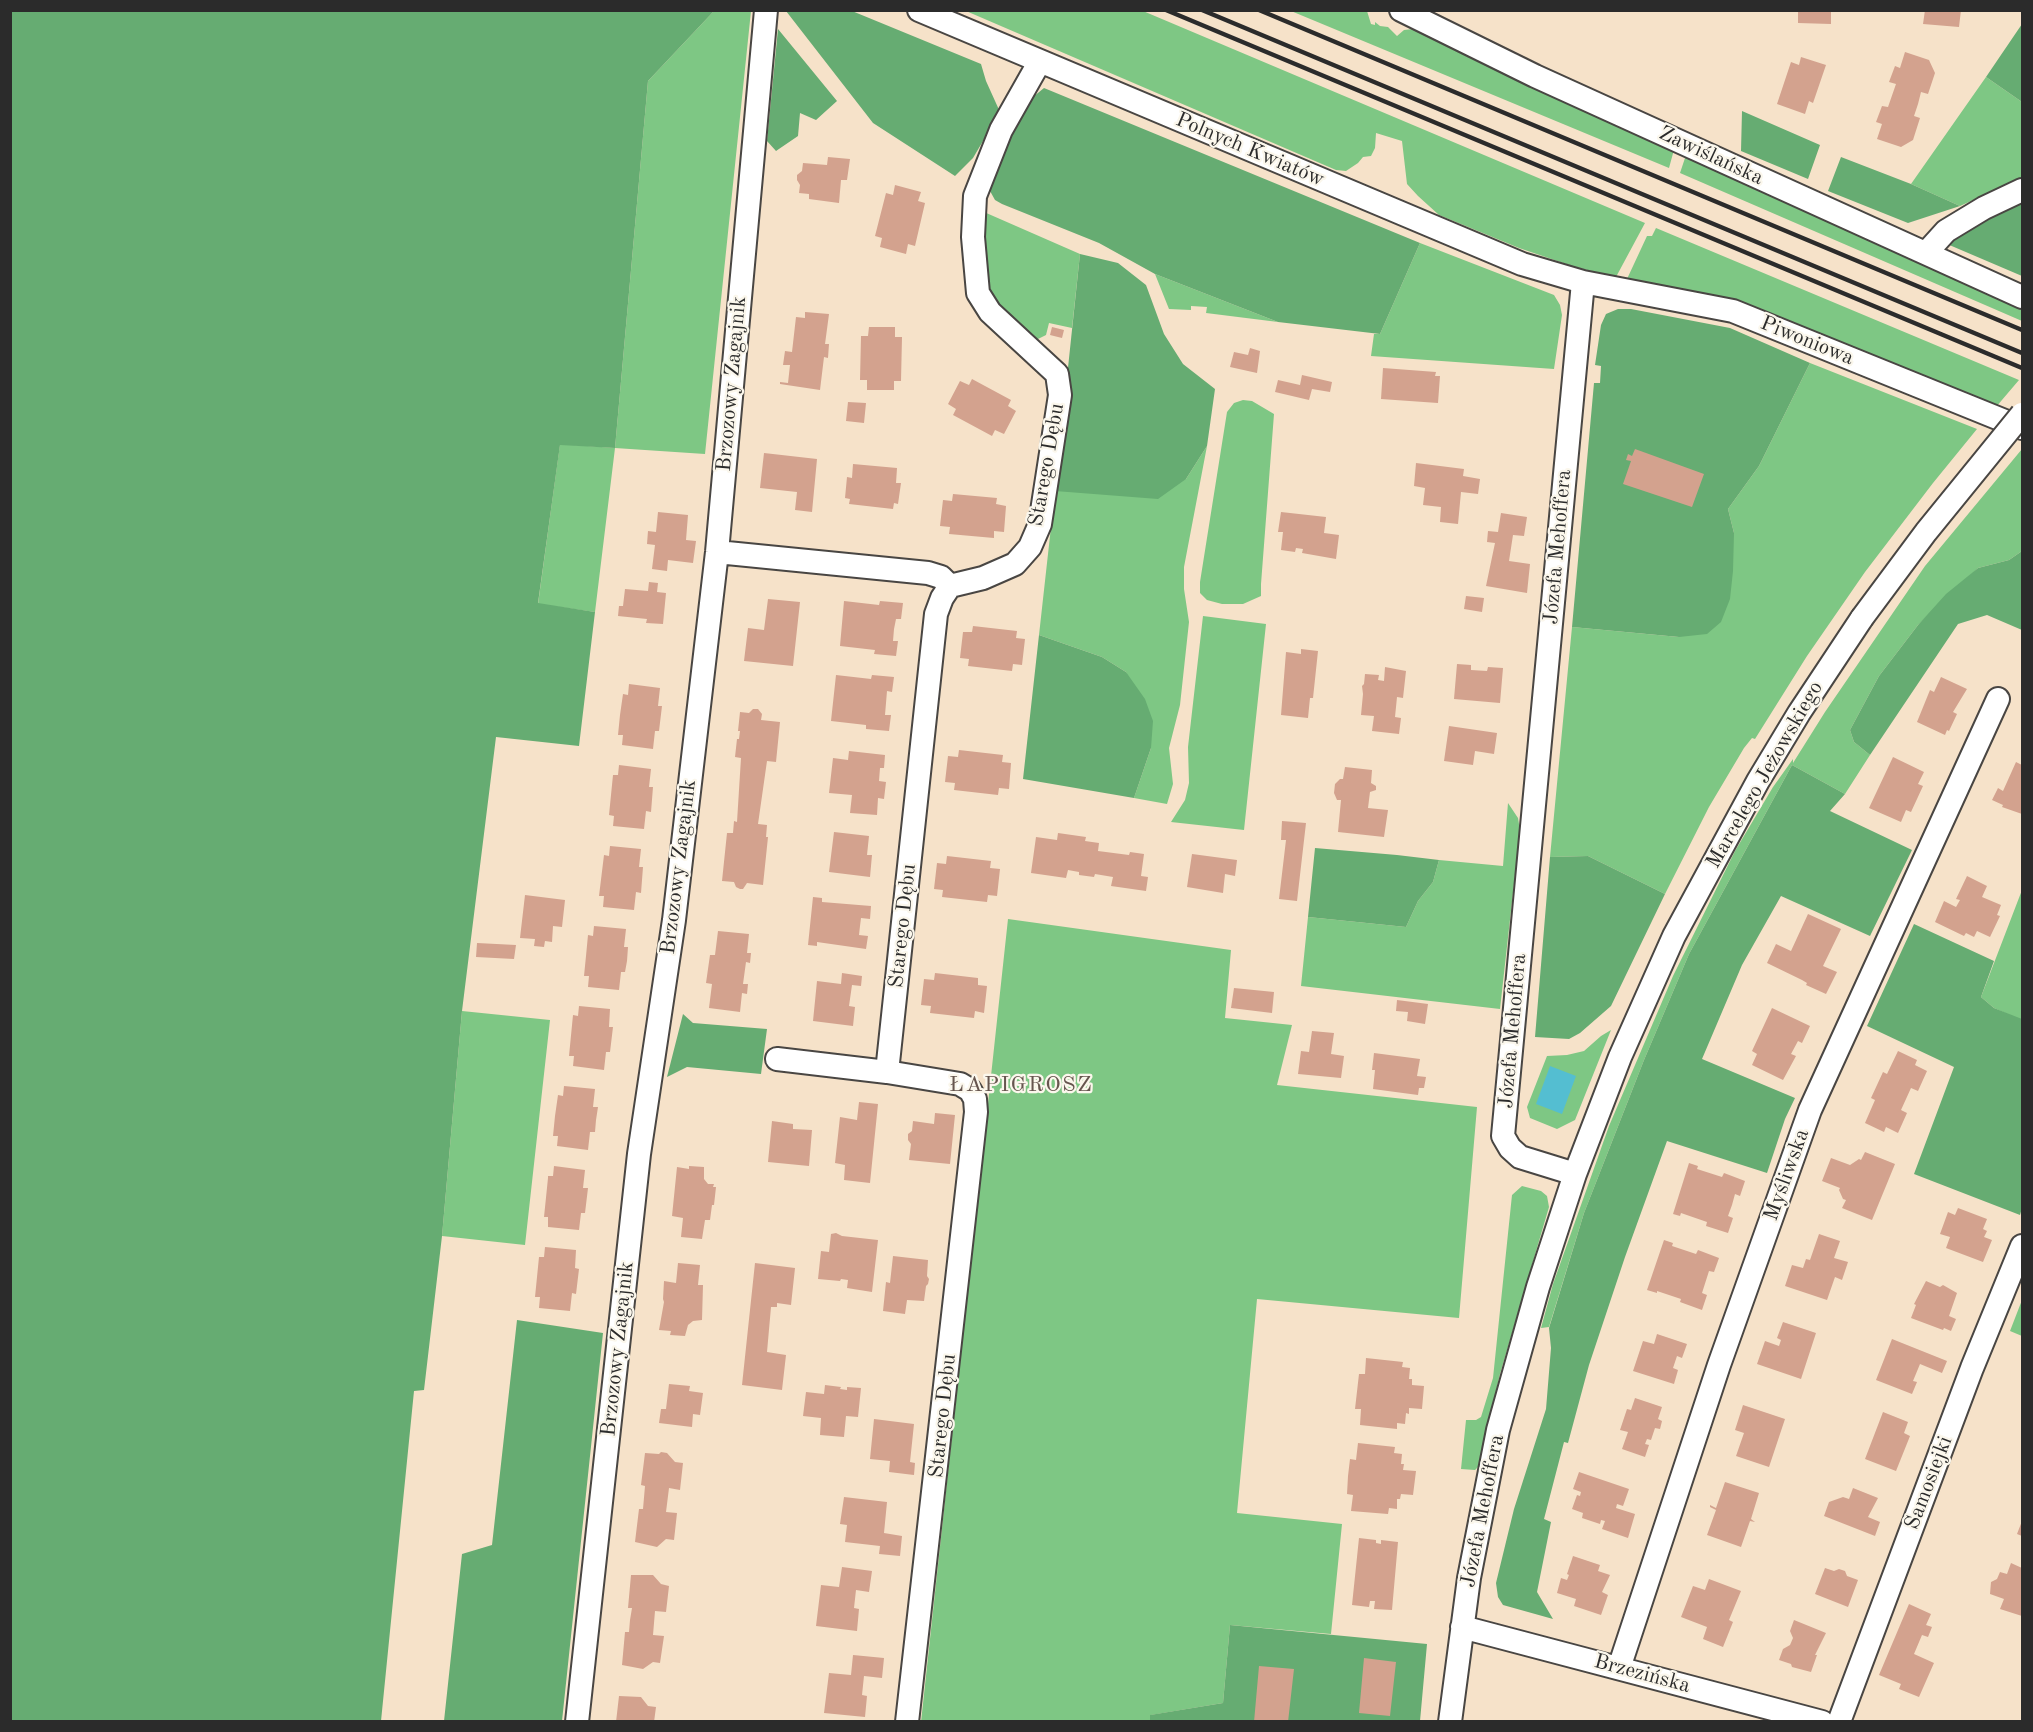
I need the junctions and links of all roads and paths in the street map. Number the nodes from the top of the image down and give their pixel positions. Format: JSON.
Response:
{"nodes":[{"id":1,"x":766,"y":10,"type":"edge"},
{"id":2,"x":919,"y":10,"type":"edge"},
{"id":3,"x":1401,"y":10,"type":"edge"},
{"id":4,"x":1040,"y":61,"type":"junction"},
{"id":5,"x":2022,"y":190,"type":"edge"},
{"id":6,"x":1926,"y":253,"type":"junction"},
{"id":7,"x":1583,"y":282,"type":"junction"},
{"id":8,"x":2022,"y":297,"type":"edge"},
{"id":9,"x":2022,"y":414,"type":"edge"},
{"id":10,"x":2022,"y":428,"type":"edge"},
{"id":11,"x":717,"y":552,"type":"junction"},
{"id":12,"x":950,"y":586,"type":"junction"},
{"id":13,"x":1998,"y":699,"type":"dead end"},
{"id":14,"x":777,"y":1059,"type":"dead end"},
{"id":15,"x":887,"y":1072,"type":"junction"},
{"id":16,"x":1575,"y":1174,"type":"junction"},
{"id":17,"x":2022,"y":1246,"type":"edge"},
{"id":18,"x":1462,"y":1627,"type":"junction"},
{"id":19,"x":1619,"y":1668,"type":"junction"},
{"id":20,"x":577,"y":1722,"type":"edge"},
{"id":21,"x":907,"y":1722,"type":"edge"},
{"id":22,"x":1450,"y":1722,"type":"edge"},
{"id":23,"x":1822,"y":1722,"type":"edge"},
{"id":24,"x":1839,"y":1722,"type":"edge"}],
"edges":[{"from":1,"to":11,"type":"street","name":"Brzozowy Zagajnik"},
{"from":2,"to":4,"type":"street","name":"Polnych Kwiatów"},
{"from":3,"to":6,"type":"street","name":"Zawiślańska"},
{"from":4,"to":7,"type":"street","name":"Polnych Kwiatów"},
{"from":4,"to":12,"type":"street","name":"Starego Dębu"},
{"from":5,"to":6,"type":"street"},
{"from":6,"to":8,"type":"street","name":"Zawiślańska"},
{"from":7,"to":10,"type":"street","name":"Piwoniowa"},
{"from":7,"to":16,"type":"street","name":"Józefa Mehoffera"},
{"from":9,"to":16,"type":"street","name":"Marcelego Jeżowskiego","bridge":true},
{"from":11,"to":12,"type":"street"},
{"from":11,"to":20,"type":"street","name":"Brzozowy Zagajnik"},
{"from":12,"to":15,"type":"street","name":"Starego Dębu"},
{"from":13,"to":19,"type":"street","name":"Myśliwska"},
{"from":14,"to":15,"type":"street","name":"Starego Dębu"},
{"from":15,"to":21,"type":"street","name":"Starego Dębu"},
{"from":16,"to":18,"type":"street","name":"Józefa Mehoffera"},
{"from":17,"to":24,"type":"street","name":"Samosiejki"},
{"from":18,"to":19,"type":"street","name":"Brzezińska"},
{"from":18,"to":22,"type":"street","name":"Józefa Mehoffera"},
{"from":19,"to":23,"type":"street","name":"Brzezińska"}]}
